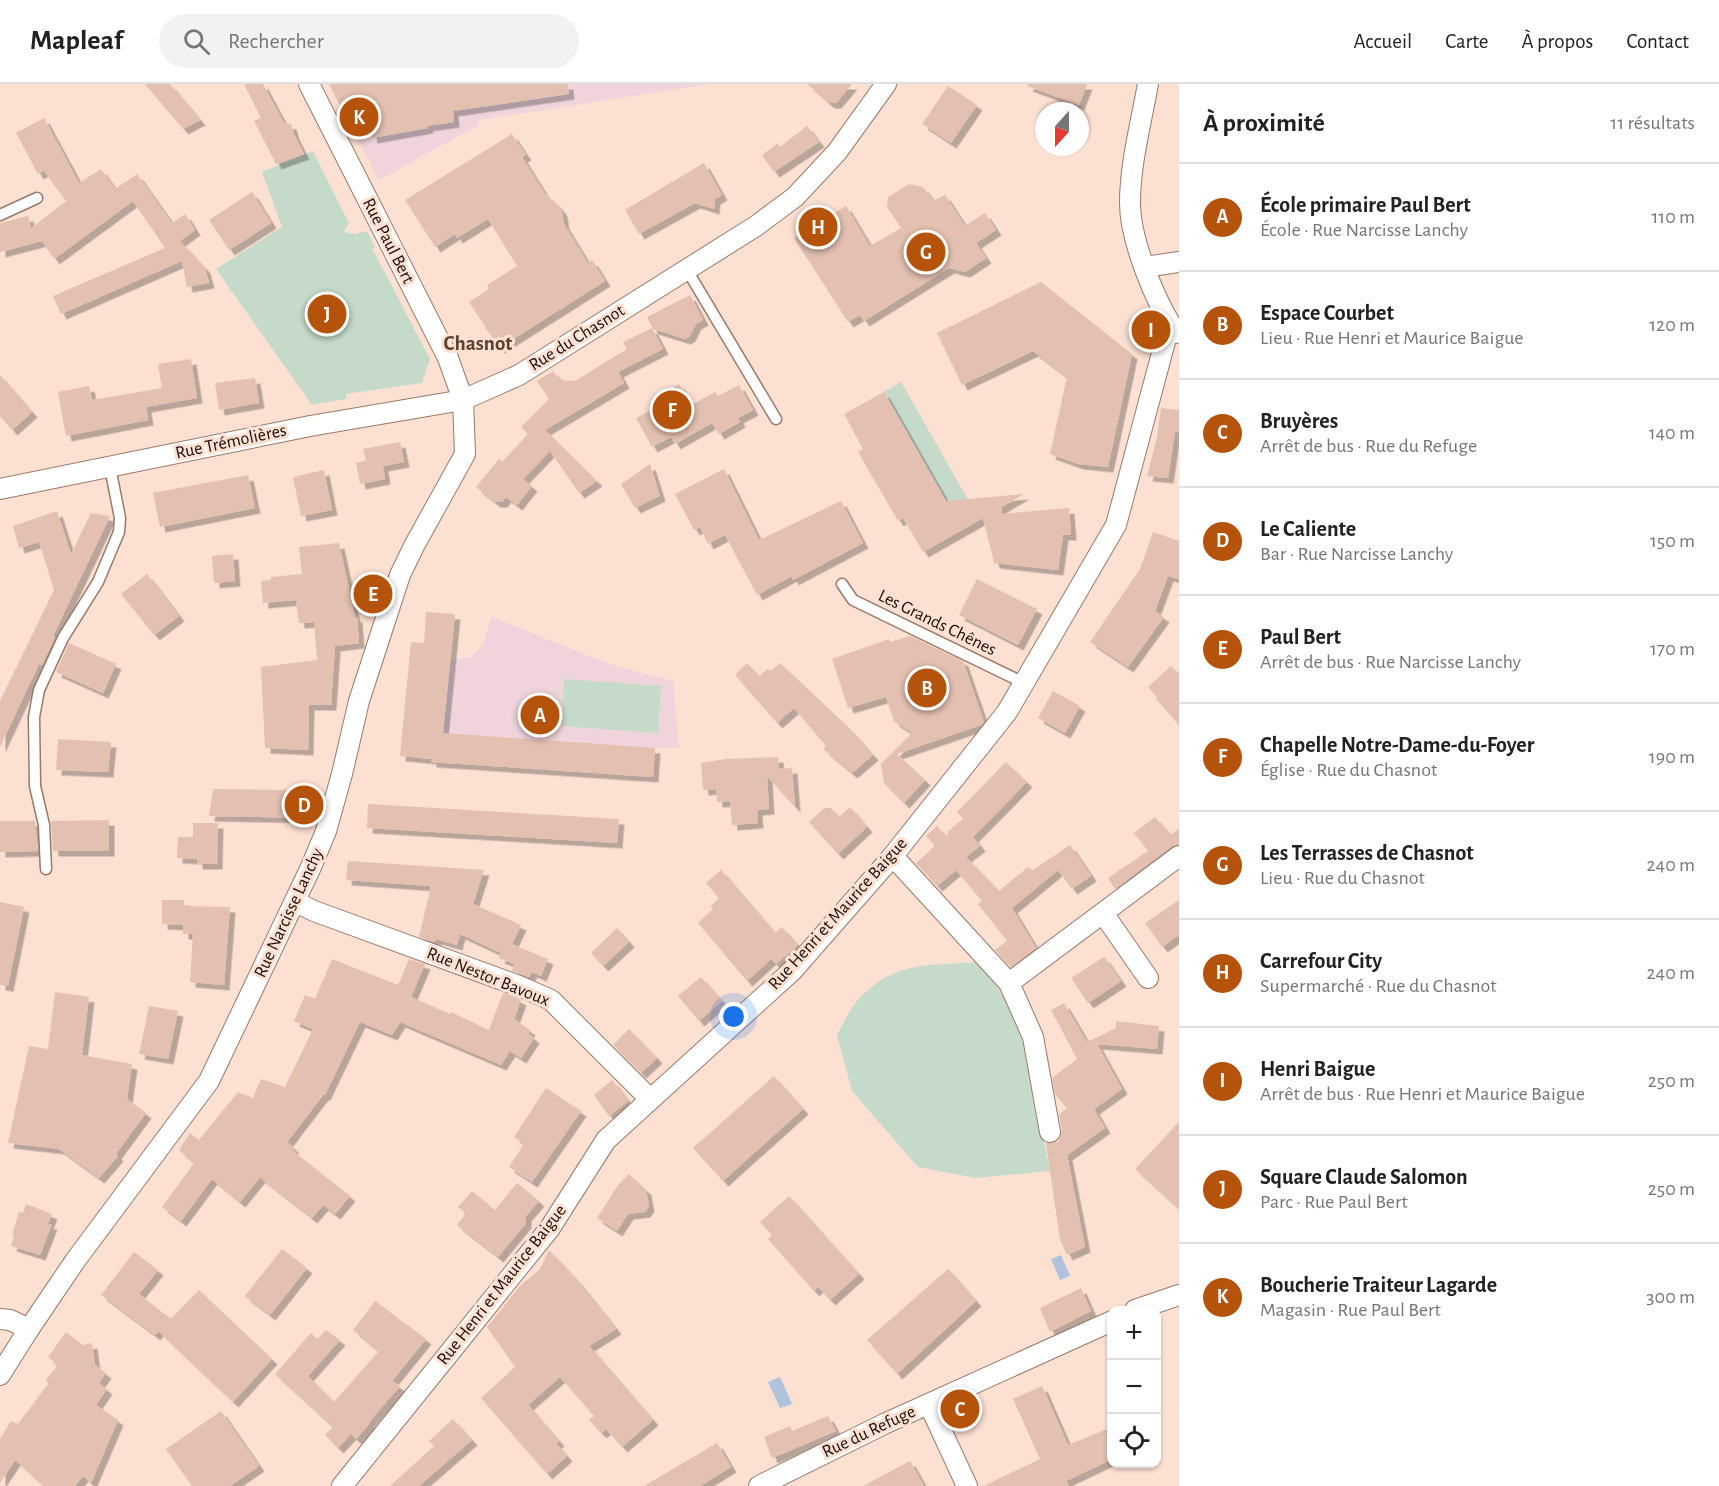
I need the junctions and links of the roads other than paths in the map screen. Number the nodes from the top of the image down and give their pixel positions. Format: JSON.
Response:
{"nodes":[{"id":1,"x":309,"y":84,"type":"edge"},
{"id":2,"x":886,"y":84,"type":"edge"},
{"id":3,"x":1148,"y":84,"type":"edge"},
{"id":4,"x":37,"y":198,"type":"dead end"},
{"id":5,"x":0,"y":215,"type":"edge"},
{"id":6,"x":1179,"y":262,"type":"edge"},
{"id":7,"x":1145,"y":267,"type":"junction"},
{"id":8,"x":687,"y":270,"type":"junction"},
{"id":9,"x":1174,"y":330,"type":"edge"},
{"id":10,"x":462,"y":400,"type":"junction"},
{"id":11,"x":776,"y":419,"type":"dead end"},
{"id":12,"x":110,"y":467,"type":"junction"},
{"id":13,"x":0,"y":489,"type":"edge"},
{"id":14,"x":842,"y":584,"type":"dead end"},
{"id":15,"x":1024,"y":683,"type":"junction"},
{"id":16,"x":1179,"y":856,"type":"edge"},
{"id":17,"x":892,"y":857,"type":"junction"},
{"id":18,"x":46,"y":869,"type":"dead end"},
{"id":19,"x":296,"y":902,"type":"junction"},
{"id":20,"x":1103,"y":913,"type":"junction"},
{"id":21,"x":1148,"y":978,"type":"dead end"},
{"id":22,"x":1009,"y":983,"type":"junction"},
{"id":23,"x":650,"y":1099,"type":"junction"},
{"id":24,"x":1050,"y":1132,"type":"dead end"},
{"id":25,"x":1179,"y":1295,"type":"edge"},
{"id":26,"x":1149,"y":1306,"type":"edge"},
{"id":27,"x":0,"y":1319,"type":"edge"},
{"id":28,"x":1107,"y":1323,"type":"edge"},
{"id":29,"x":29,"y":1329,"type":"junction"},
{"id":30,"x":0,"y":1375,"type":"edge"},
{"id":31,"x":929,"y":1404,"type":"junction"},
{"id":32,"x":342,"y":1486,"type":"edge"},
{"id":33,"x":759,"y":1486,"type":"edge"},
{"id":34,"x":967,"y":1486,"type":"edge"}],
"edges":[{"from":1,"to":10,"type":"street","name":"Rue Paul Bert"},
{"from":2,"to":8,"type":"street","name":"Rue du Chasnot"},
{"from":3,"to":7,"type":"street"},
{"from":4,"to":5,"type":"lane"},
{"from":6,"to":7,"type":"street"},
{"from":7,"to":9,"type":"street"},
{"from":8,"to":10,"type":"street","name":"Rue du Chasnot"},
{"from":8,"to":11,"type":"lane"},
{"from":9,"to":15,"type":"street","name":"Rue Henri et Maurice Baigue"},
{"from":10,"to":12,"type":"street","name":"Rue Trémolières"},
{"from":10,"to":19,"type":"street","name":"Rue Narcisse Lanchy"},
{"from":12,"to":13,"type":"street","name":"Rue Trémolières"},
{"from":12,"to":18,"type":"lane"},
{"from":14,"to":15,"type":"lane","name":"Les Grands Chênes"},
{"from":15,"to":17,"type":"street","name":"Rue Henri et Maurice Baigue"},
{"from":16,"to":20,"type":"street"},
{"from":17,"to":22,"type":"street"},
{"from":17,"to":23,"type":"street","name":"Rue Henri et Maurice Baigue"},
{"from":19,"to":23,"type":"street","name":"Rue Nestor Bavoux"},
{"from":19,"to":29,"type":"street","name":"Rue Narcisse Lanchy"},
{"from":20,"to":21,"type":"street"},
{"from":20,"to":22,"type":"street"},
{"from":22,"to":24,"type":"street"},
{"from":23,"to":32,"type":"street","name":"Rue Henri et Maurice Baigue"},
{"from":25,"to":26,"type":"street"},
{"from":27,"to":29,"type":"street"},
{"from":28,"to":31,"type":"street","name":"Rue du Refuge"},
{"from":29,"to":30,"type":"street","name":"Rue Narcisse Lanchy"},
{"from":31,"to":33,"type":"street","name":"Rue du Refuge"},
{"from":31,"to":34,"type":"street"}]}
